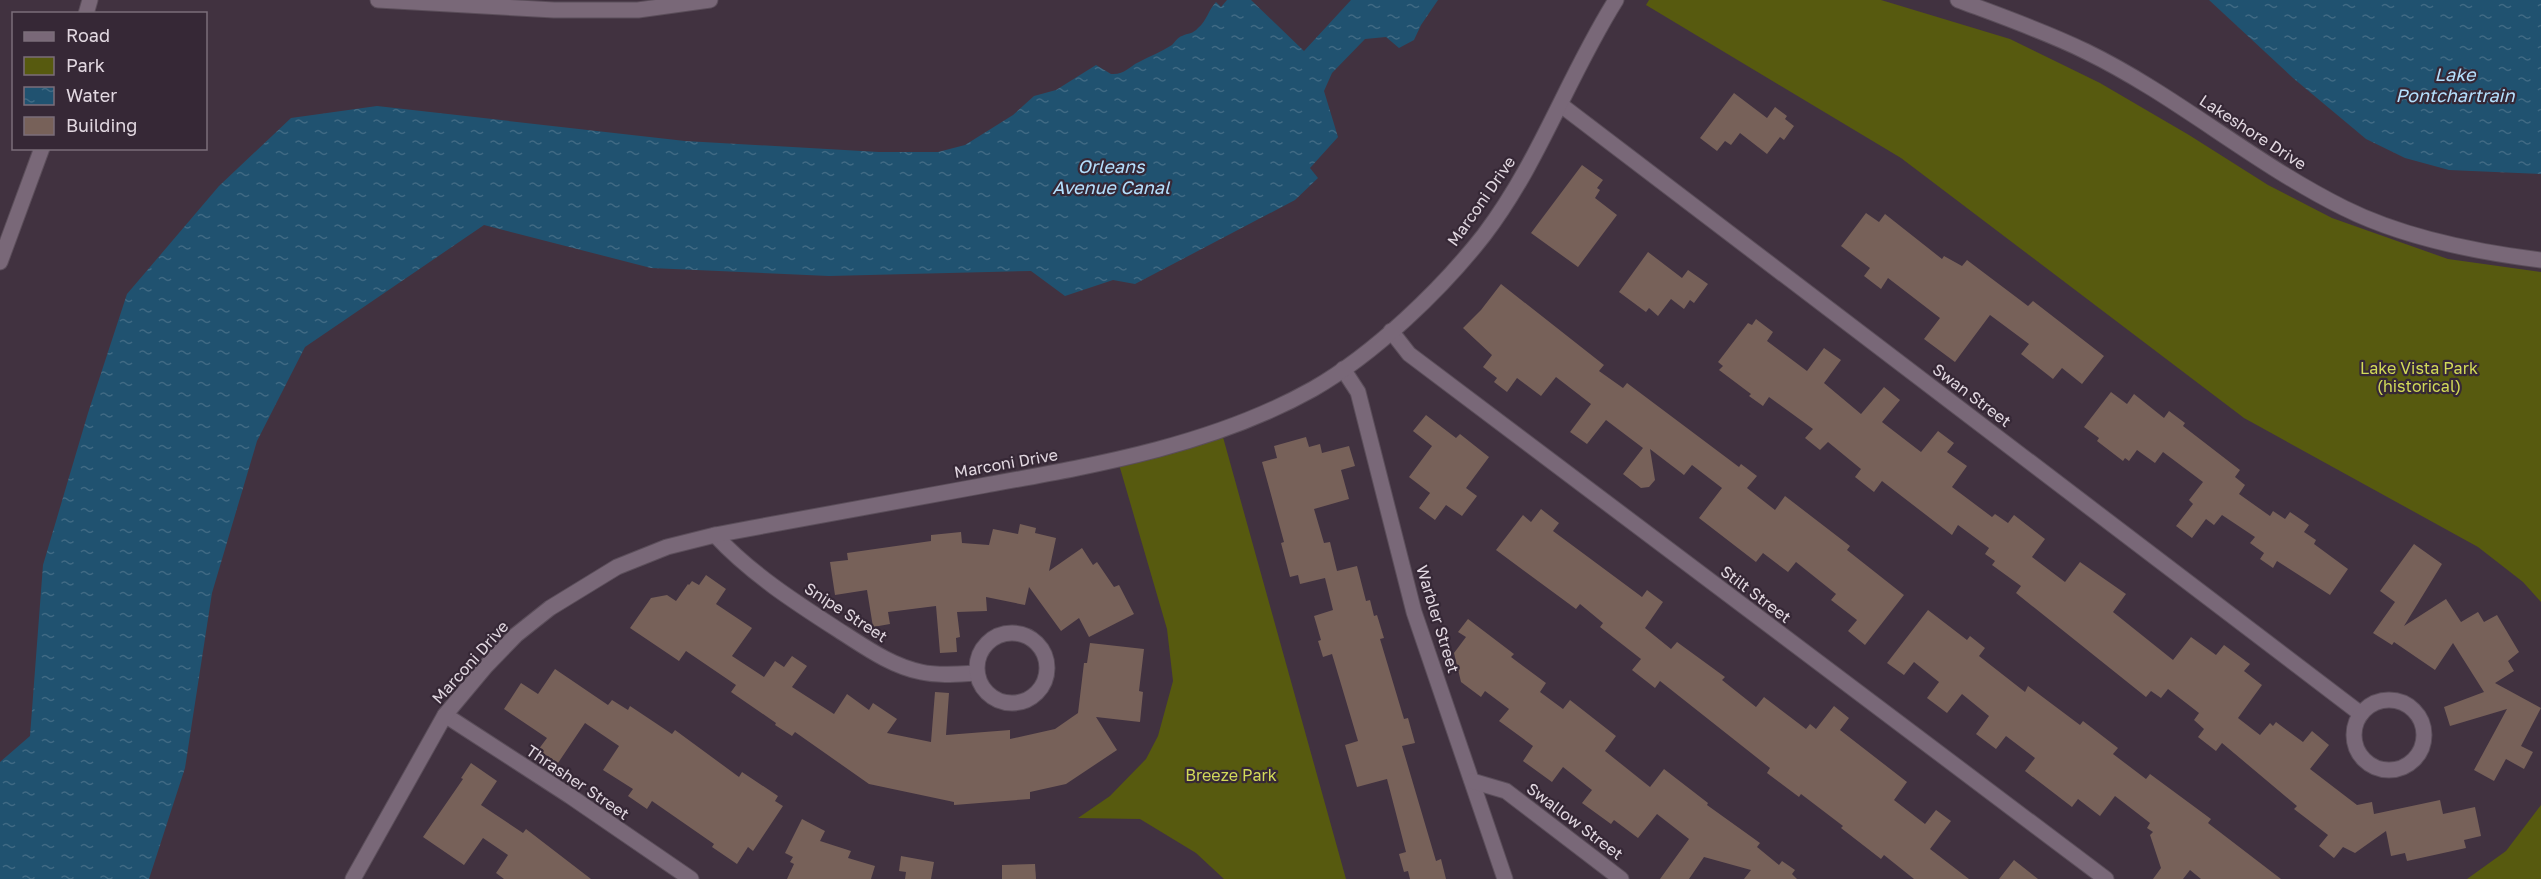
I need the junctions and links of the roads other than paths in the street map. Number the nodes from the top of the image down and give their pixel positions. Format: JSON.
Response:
{"nodes":[{"id":1,"x":378,"y":0,"type":"edge"},
{"id":2,"x":710,"y":0,"type":"edge"},
{"id":3,"x":1616,"y":0,"type":"edge"},
{"id":4,"x":1958,"y":0,"type":"edge"},
{"id":5,"x":1561,"y":105,"type":"junction"},
{"id":6,"x":41,"y":150,"type":"edge"},
{"id":7,"x":0,"y":258,"type":"edge"},
{"id":8,"x":2541,"y":260,"type":"edge"},
{"id":9,"x":1391,"y":331,"type":"junction"},
{"id":10,"x":1343,"y":369,"type":"junction"},
{"id":11,"x":715,"y":535,"type":"junction"},
{"id":12,"x":976,"y":673,"type":"junction"},
{"id":13,"x":2361,"y":714,"type":"junction"},
{"id":14,"x":445,"y":716,"type":"junction"},
{"id":15,"x":1472,"y":781,"type":"junction"},
{"id":16,"x":353,"y":879,"type":"edge"},
{"id":17,"x":691,"y":879,"type":"edge"},
{"id":18,"x":1505,"y":879,"type":"edge"},
{"id":19,"x":1621,"y":879,"type":"edge"},
{"id":20,"x":2106,"y":879,"type":"edge"}],
"edges":[{"from":1,"to":2,"type":"street"},
{"from":3,"to":5,"type":"street","name":"Marconi Drive"},
{"from":4,"to":8,"type":"street","name":"Lakeshore Drive"},
{"from":5,"to":9,"type":"street","name":"Marconi Drive"},
{"from":5,"to":13,"type":"street","name":"Swan Street"},
{"from":6,"to":7,"type":"street"},
{"from":9,"to":10,"type":"street","name":"Marconi Drive"},
{"from":9,"to":20,"type":"street","name":"Stilt Street"},
{"from":10,"to":11,"type":"street","name":"Marconi Drive"},
{"from":10,"to":15,"type":"street","name":"Warbler Street"},
{"from":11,"to":12,"type":"street","name":"Snipe Street"},
{"from":11,"to":14,"type":"street","name":"Marconi Drive"},
{"from":12,"to":12,"type":"street"},
{"from":13,"to":13,"type":"street"},
{"from":14,"to":16,"type":"street","name":"Marconi Drive"},
{"from":14,"to":17,"type":"street","name":"Thrasher Street"},
{"from":15,"to":18,"type":"street","name":"Warbler Street"},
{"from":15,"to":19,"type":"street","name":"Swallow Street"}]}
